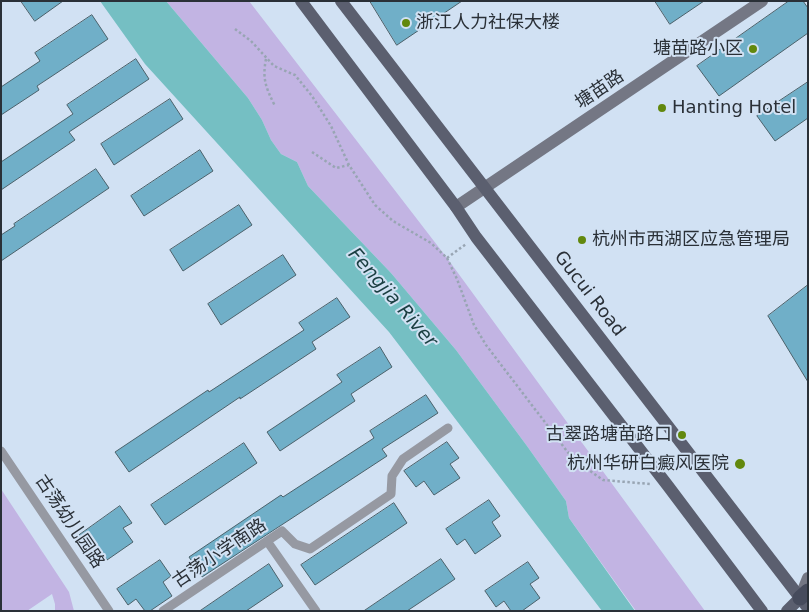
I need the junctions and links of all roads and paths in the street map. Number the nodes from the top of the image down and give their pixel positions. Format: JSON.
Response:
{"nodes":[{"id":1,"x":301,"y":1,"type":"edge"},
{"id":2,"x":341,"y":1,"type":"edge"},
{"id":3,"x":762,"y":1,"type":"edge"},
{"id":4,"x":235,"y":29,"type":"dead end"},
{"id":5,"x":266,"y":59,"type":"junction"},
{"id":6,"x":275,"y":106,"type":"dead end"},
{"id":7,"x":312,"y":152,"type":"dead end"},
{"id":8,"x":349,"y":165,"type":"junction"},
{"id":9,"x":486,"y":188,"type":"junction"},
{"id":10,"x":456,"y":208,"type":"junction"},
{"id":11,"x":476,"y":237,"type":"junction"},
{"id":12,"x":447,"y":258,"type":"junction"},
{"id":13,"x":448,"y":428,"type":"dead end"},
{"id":14,"x":1,"y":450,"type":"edge"},
{"id":15,"x":668,"y":486,"type":"junction"},
{"id":16,"x":267,"y":541,"type":"junction"},
{"id":17,"x":808,"y":578,"type":"edge"},
{"id":18,"x":806,"y":598,"type":"edge"},
{"id":19,"x":109,"y":611,"type":"edge"},
{"id":20,"x":163,"y":611,"type":"edge"},
{"id":21,"x":316,"y":611,"type":"edge"},
{"id":22,"x":762,"y":611,"type":"edge"},
{"id":23,"x":787,"y":611,"type":"edge"}],
"edges":[{"from":1,"to":10,"type":"main road"},
{"from":2,"to":9,"type":"main road","name":"Gucui Road"},
{"from":3,"to":9,"type":"street","name":"塘苗路"},
{"from":4,"to":5,"type":"path"},
{"from":5,"to":6,"type":"path"},
{"from":5,"to":8,"type":"path"},
{"from":7,"to":8,"type":"path"},
{"from":8,"to":12,"type":"path"},
{"from":9,"to":10,"type":"street","name":"塘苗路"},
{"from":9,"to":18,"type":"main road","name":"Gucui Road"},
{"from":10,"to":11,"type":"main road"},
{"from":11,"to":12,"type":"path"},
{"from":11,"to":15,"type":"main road"},
{"from":12,"to":15,"type":"path"},
{"from":13,"to":16,"type":"lane","name":"古荡小学南路"},
{"from":14,"to":19,"type":"lane","name":"古荡幼儿园路"},
{"from":15,"to":22,"type":"main road"},
{"from":16,"to":20,"type":"lane","name":"古荡小学南路"},
{"from":16,"to":21,"type":"lane"},
{"from":17,"to":18,"type":"street"},
{"from":18,"to":23,"type":"main road"}]}
